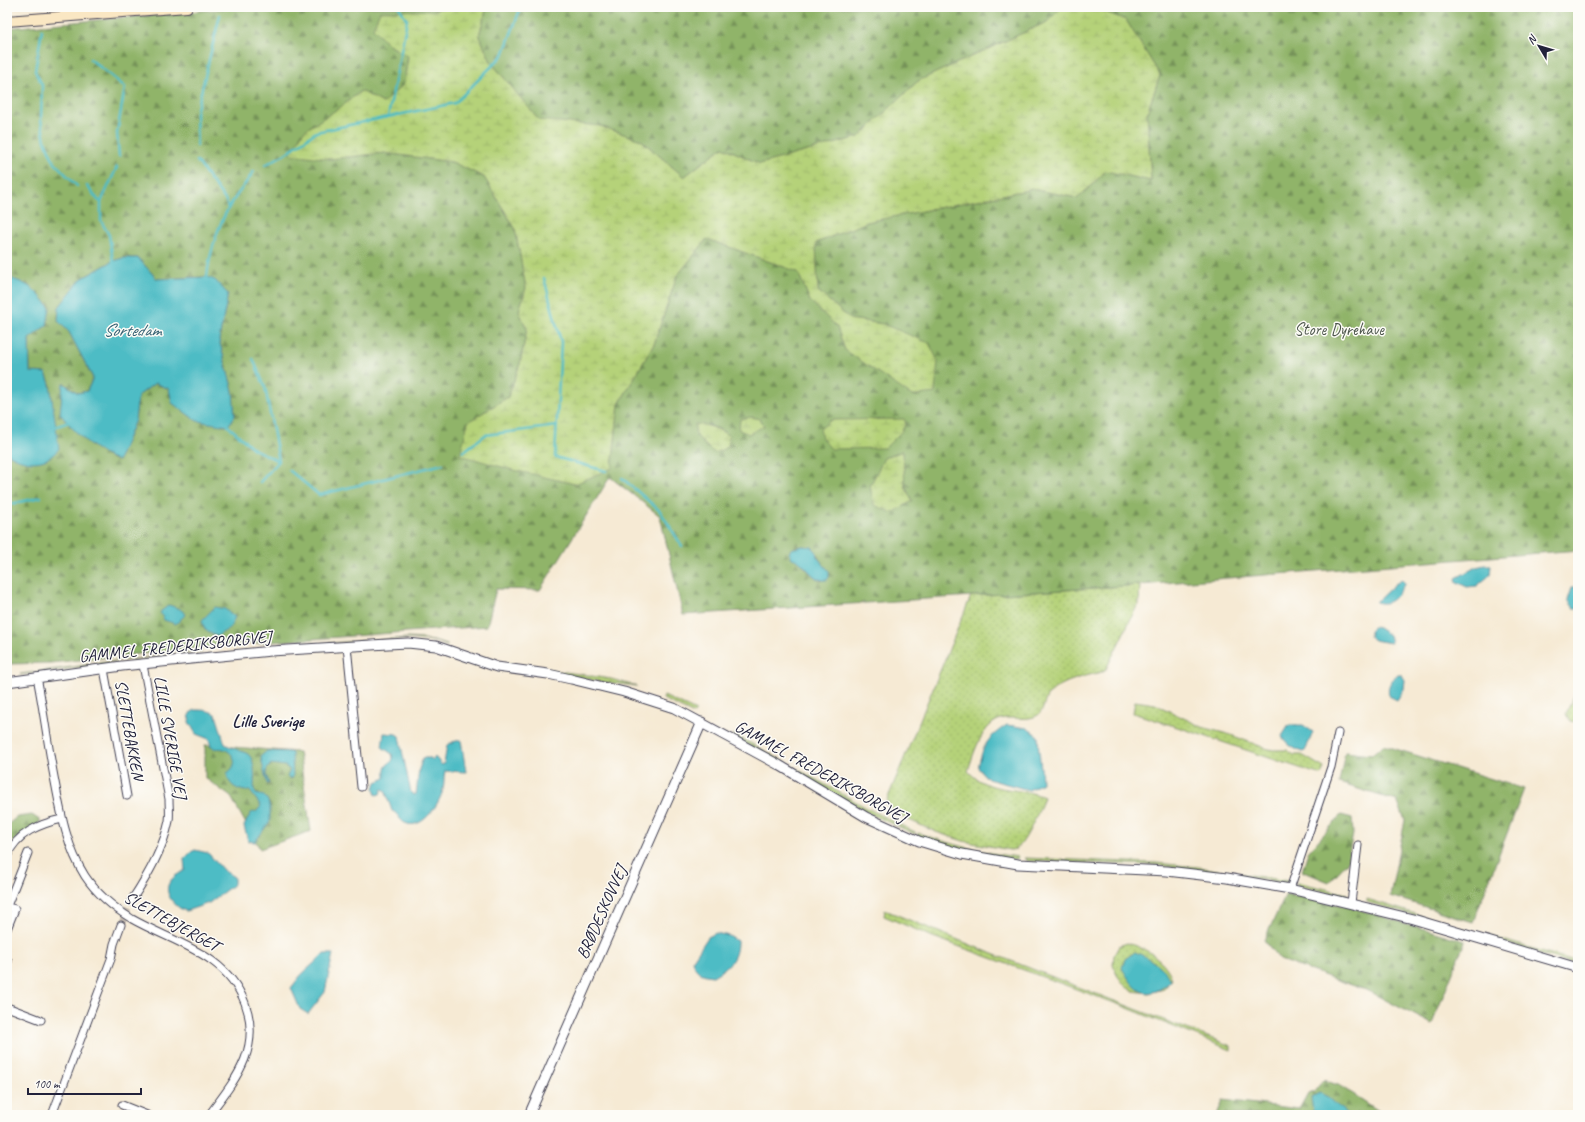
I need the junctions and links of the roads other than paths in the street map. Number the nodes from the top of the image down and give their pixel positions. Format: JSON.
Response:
{"nodes":[{"id":1,"x":186,"y":7,"type":"edge"},
{"id":2,"x":7,"y":21,"type":"edge"},
{"id":3,"x":347,"y":646,"type":"junction"},
{"id":4,"x":143,"y":665,"type":"junction"},
{"id":5,"x":104,"y":669,"type":"junction"},
{"id":6,"x":37,"y":677,"type":"junction"},
{"id":7,"x":7,"y":682,"type":"edge"},
{"id":8,"x":702,"y":722,"type":"junction"},
{"id":9,"x":1338,"y":733,"type":"dead end"},
{"id":10,"x":361,"y":787,"type":"dead end"},
{"id":11,"x":127,"y":796,"type":"dead end"},
{"id":12,"x":62,"y":819,"type":"junction"},
{"id":13,"x":1358,"y":845,"type":"dead end"},
{"id":14,"x":28,"y":853,"type":"dead end"},
{"id":15,"x":7,"y":856,"type":"edge"},
{"id":16,"x":1290,"y":889,"type":"junction"},
{"id":17,"x":131,"y":901,"type":"tunnel mouth"},
{"id":18,"x":1351,"y":903,"type":"junction"},
{"id":19,"x":7,"y":907,"type":"edge"},
{"id":20,"x":121,"y":925,"type":"tunnel mouth"},
{"id":21,"x":7,"y":929,"type":"edge"},
{"id":22,"x":7,"y":960,"type":"edge"},
{"id":23,"x":7,"y":964,"type":"edge"},
{"id":24,"x":1578,"y":968,"type":"edge"},
{"id":25,"x":7,"y":1007,"type":"edge"},
{"id":26,"x":41,"y":1020,"type":"dead end"},
{"id":27,"x":122,"y":1105,"type":"dead end"},
{"id":28,"x":52,"y":1115,"type":"edge"},
{"id":29,"x":148,"y":1115,"type":"edge"},
{"id":30,"x":210,"y":1115,"type":"edge"},
{"id":31,"x":529,"y":1115,"type":"edge"}],
"edges":[{"from":1,"to":2,"type":"main road"},
{"from":3,"to":4,"type":"street","name":"GAMMEL FREDERIKSBORGVEJ"},
{"from":3,"to":8,"type":"street","name":"GAMMEL FREDERIKSBORGVEJ"},
{"from":3,"to":10,"type":"street"},
{"from":4,"to":5,"type":"street","name":"GAMMEL FREDERIKSBORGVEJ"},
{"from":4,"to":17,"type":"street","name":"LILLE SVERIGE VEJ"},
{"from":5,"to":6,"type":"street","name":"GAMMEL FREDERIKSBORGVEJ"},
{"from":5,"to":11,"type":"street","name":"SLETTEBAKKEN"},
{"from":6,"to":7,"type":"street","name":"GAMMEL FREDERIKSBORGVEJ"},
{"from":6,"to":12,"type":"street","name":"SLETTEBJERGET"},
{"from":8,"to":16,"type":"street","name":"GAMMEL FREDERIKSBORGVEJ"},
{"from":8,"to":31,"type":"street","name":"BRØDESKOVVEJ"},
{"from":9,"to":16,"type":"street"},
{"from":12,"to":15,"type":"street"},
{"from":12,"to":30,"type":"street","name":"SLETTEBJERGET"},
{"from":13,"to":18,"type":"street"},
{"from":14,"to":19,"type":"street"},
{"from":16,"to":18,"type":"street","name":"GAMMEL FREDERIKSBORGVEJ"},
{"from":18,"to":24,"type":"street","name":"GAMMEL FREDERIKSBORGVEJ"},
{"from":19,"to":21,"type":"street"},
{"from":20,"to":28,"type":"street"},
{"from":22,"to":23,"type":"street"},
{"from":25,"to":26,"type":"street"},
{"from":27,"to":29,"type":"street"}]}
